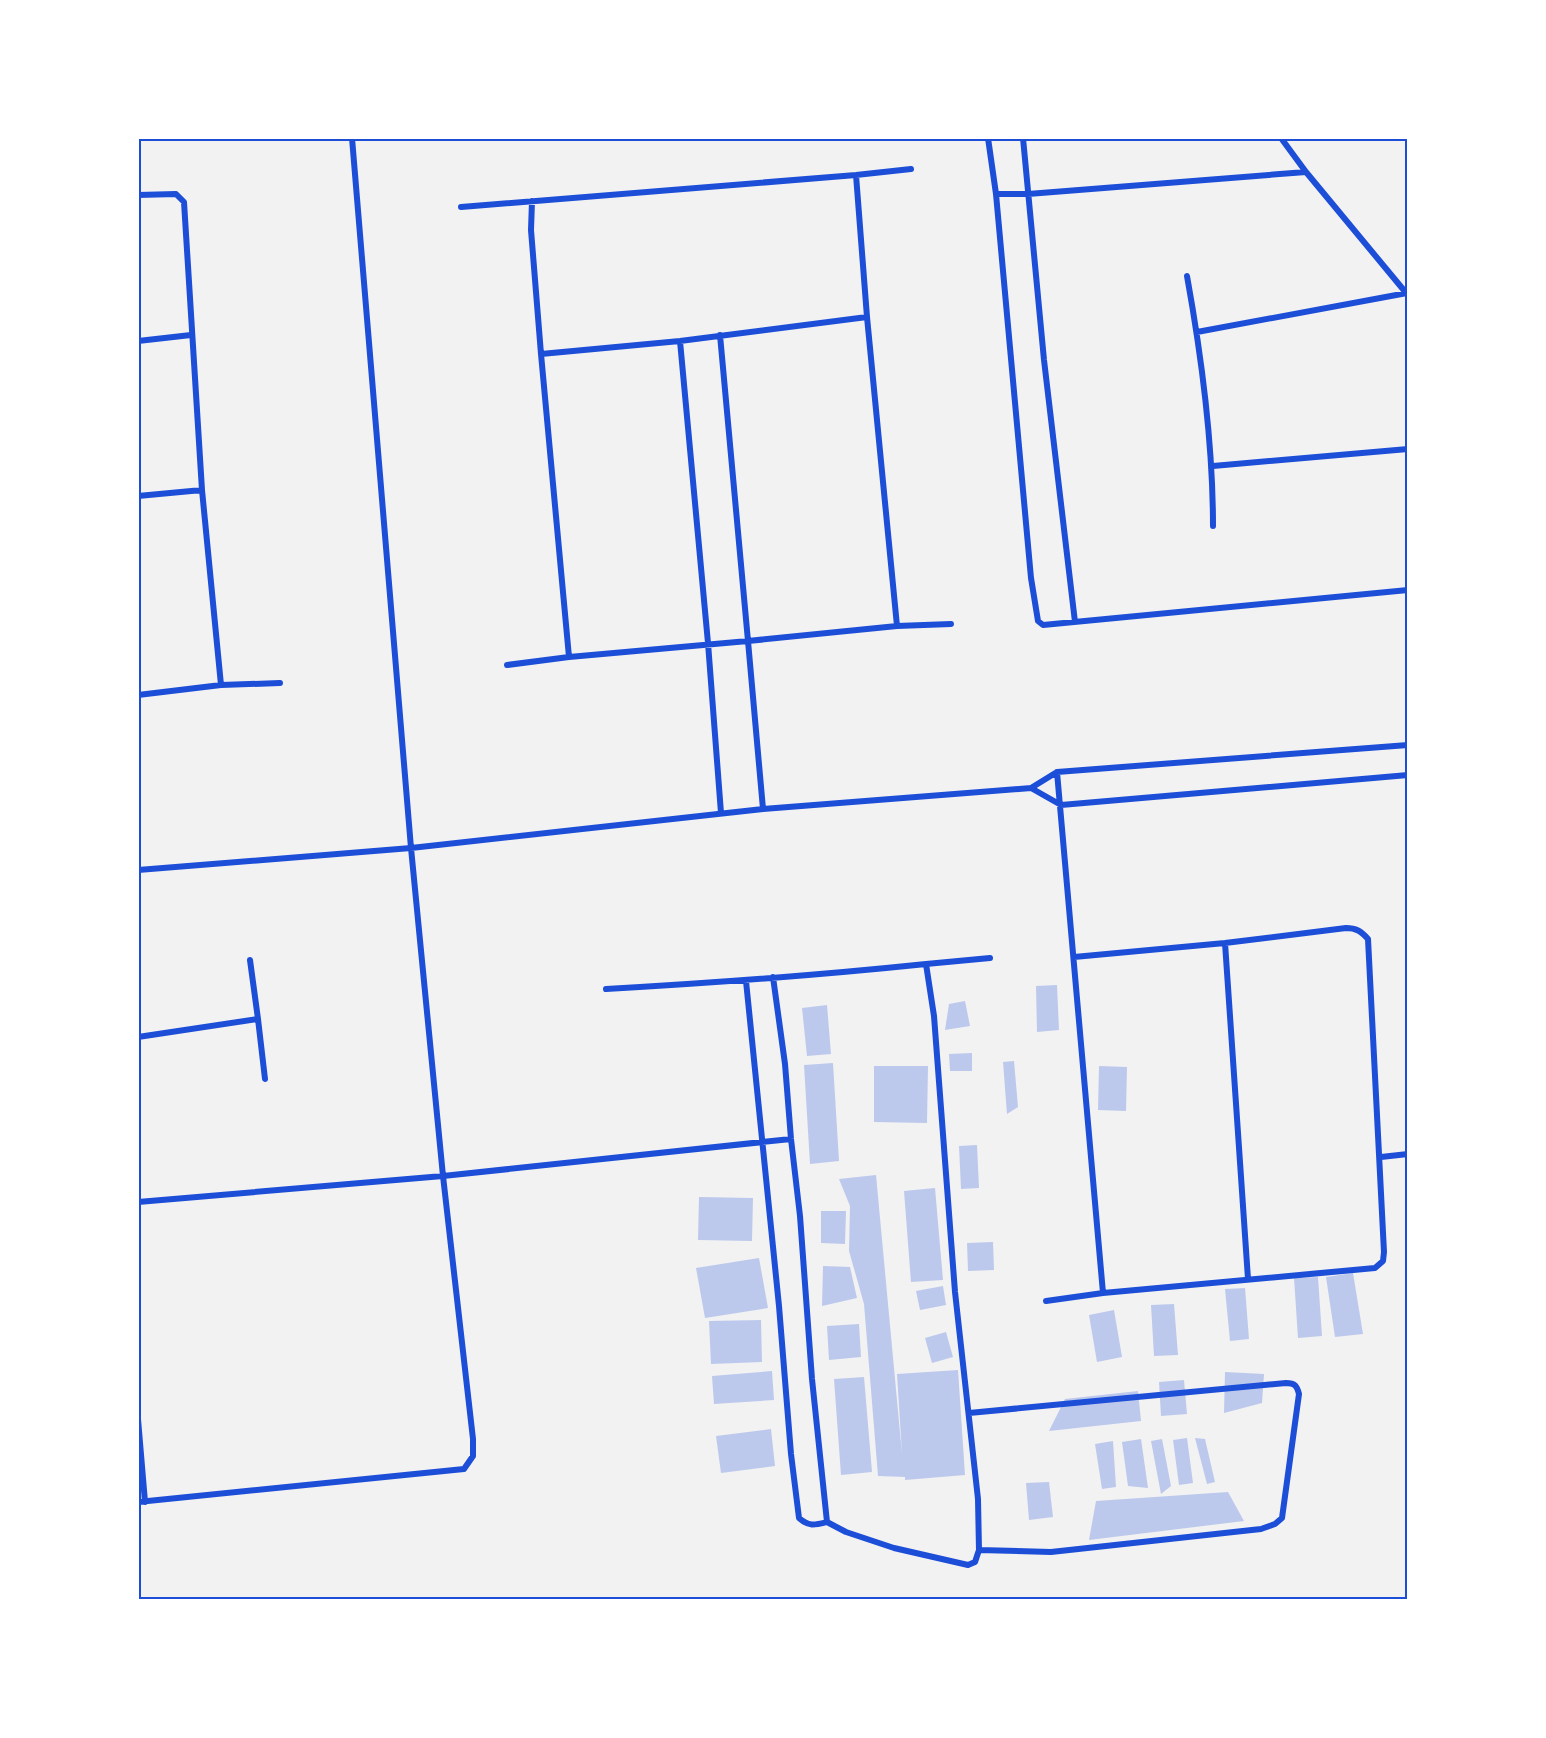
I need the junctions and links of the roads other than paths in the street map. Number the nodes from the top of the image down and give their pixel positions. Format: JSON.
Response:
{"nodes":[{"id":1,"x":352,"y":138,"type":"edge"},
{"id":2,"x":988,"y":138,"type":"edge"},
{"id":3,"x":1023,"y":138,"type":"edge"},
{"id":4,"x":1281,"y":138,"type":"edge"},
{"id":5,"x":910,"y":169,"type":"dead end"},
{"id":6,"x":1306,"y":172,"type":"junction"},
{"id":7,"x":856,"y":176,"type":"junction"},
{"id":8,"x":996,"y":194,"type":"junction"},
{"id":9,"x":1028,"y":194,"type":"junction"},
{"id":10,"x":138,"y":195,"type":"edge"},
{"id":11,"x":532,"y":201,"type":"junction"},
{"id":12,"x":461,"y":207,"type":"dead end"},
{"id":13,"x":1186,"y":276,"type":"dead end"},
{"id":14,"x":1407,"y":294,"type":"edge"},
{"id":15,"x":867,"y":317,"type":"junction"},
{"id":16,"x":1197,"y":332,"type":"junction"},
{"id":17,"x":191,"y":336,"type":"junction"},
{"id":18,"x":720,"y":336,"type":"junction"},
{"id":19,"x":138,"y":341,"type":"edge"},
{"id":20,"x":680,"y":341,"type":"junction"},
{"id":21,"x":541,"y":354,"type":"junction"},
{"id":22,"x":1408,"y":449,"type":"edge"},
{"id":23,"x":1213,"y":466,"type":"junction"},
{"id":24,"x":202,"y":490,"type":"junction"},
{"id":25,"x":138,"y":496,"type":"edge"},
{"id":26,"x":1214,"y":526,"type":"dead end"},
{"id":27,"x":1408,"y":590,"type":"edge"},
{"id":28,"x":1075,"y":622,"type":"junction"},
{"id":29,"x":951,"y":624,"type":"dead end"},
{"id":30,"x":897,"y":626,"type":"junction"},
{"id":31,"x":748,"y":641,"type":"junction"},
{"id":32,"x":708,"y":643,"type":"junction"},
{"id":33,"x":569,"y":657,"type":"junction"},
{"id":34,"x":507,"y":665,"type":"dead end"},
{"id":35,"x":280,"y":683,"type":"dead end"},
{"id":36,"x":221,"y":685,"type":"junction"},
{"id":37,"x":138,"y":695,"type":"edge"},
{"id":38,"x":1408,"y":745,"type":"edge"},
{"id":39,"x":1057,"y":772,"type":"junction"},
{"id":40,"x":1408,"y":775,"type":"edge"},
{"id":41,"x":1031,"y":788,"type":"junction"},
{"id":42,"x":1062,"y":805,"type":"junction"},
{"id":43,"x":763,"y":809,"type":"junction"},
{"id":44,"x":721,"y":813,"type":"junction"},
{"id":45,"x":411,"y":848,"type":"junction"},
{"id":46,"x":138,"y":870,"type":"edge"},
{"id":47,"x":1225,"y":943,"type":"junction"},
{"id":48,"x":1074,"y":957,"type":"junction"},
{"id":49,"x":990,"y":958,"type":"dead end"},
{"id":50,"x":250,"y":960,"type":"dead end"},
{"id":51,"x":926,"y":964,"type":"junction"},
{"id":52,"x":773,"y":977,"type":"junction"},
{"id":53,"x":746,"y":981,"type":"junction"},
{"id":54,"x":606,"y":989,"type":"dead end"},
{"id":55,"x":258,"y":1019,"type":"junction"},
{"id":56,"x":138,"y":1037,"type":"edge"},
{"id":57,"x":265,"y":1078,"type":"dead end"},
{"id":58,"x":791,"y":1139,"type":"junction"},
{"id":59,"x":763,"y":1143,"type":"junction"},
{"id":60,"x":1408,"y":1154,"type":"edge"},
{"id":61,"x":1381,"y":1157,"type":"junction"},
{"id":62,"x":443,"y":1176,"type":"junction"},
{"id":63,"x":138,"y":1202,"type":"edge"},
{"id":64,"x":1248,"y":1279,"type":"junction"},
{"id":65,"x":1103,"y":1293,"type":"junction"},
{"id":66,"x":1046,"y":1301,"type":"dead end"},
{"id":67,"x":969,"y":1413,"type":"junction"},
{"id":68,"x":138,"y":1419,"type":"edge"},
{"id":69,"x":141,"y":1502,"type":"edge"},
{"id":70,"x":827,"y":1522,"type":"junction"},
{"id":71,"x":979,"y":1550,"type":"junction"}],
"edges":[{"from":1,"to":45,"type":"street"},
{"from":2,"to":8,"type":"street"},
{"from":3,"to":9,"type":"street"},
{"from":4,"to":6,"type":"street"},
{"from":5,"to":7,"type":"street"},
{"from":6,"to":9,"type":"street"},
{"from":6,"to":14,"type":"street"},
{"from":7,"to":11,"type":"street"},
{"from":7,"to":15,"type":"street"},
{"from":8,"to":9,"type":"street"},
{"from":8,"to":28,"type":"street"},
{"from":9,"to":28,"type":"street"},
{"from":10,"to":17,"type":"street"},
{"from":11,"to":12,"type":"street"},
{"from":11,"to":21,"type":"street"},
{"from":13,"to":16,"type":"street"},
{"from":14,"to":16,"type":"street"},
{"from":15,"to":18,"type":"street"},
{"from":15,"to":30,"type":"street"},
{"from":16,"to":23,"type":"street"},
{"from":17,"to":19,"type":"street"},
{"from":17,"to":24,"type":"street"},
{"from":18,"to":20,"type":"street"},
{"from":18,"to":31,"type":"street"},
{"from":20,"to":21,"type":"street"},
{"from":20,"to":32,"type":"street"},
{"from":21,"to":33,"type":"street"},
{"from":22,"to":23,"type":"street"},
{"from":23,"to":26,"type":"street"},
{"from":24,"to":25,"type":"street"},
{"from":24,"to":36,"type":"street"},
{"from":27,"to":28,"type":"street"},
{"from":29,"to":30,"type":"street"},
{"from":30,"to":31,"type":"street"},
{"from":31,"to":32,"type":"street"},
{"from":31,"to":43,"type":"street"},
{"from":32,"to":33,"type":"street"},
{"from":32,"to":44,"type":"street"},
{"from":33,"to":34,"type":"street"},
{"from":35,"to":36,"type":"street"},
{"from":36,"to":37,"type":"street"},
{"from":38,"to":39,"type":"street"},
{"from":39,"to":41,"type":"street"},
{"from":39,"to":42,"type":"street"},
{"from":40,"to":42,"type":"street"},
{"from":41,"to":42,"type":"street"},
{"from":41,"to":43,"type":"street"},
{"from":42,"to":48,"type":"street"},
{"from":43,"to":44,"type":"street"},
{"from":44,"to":45,"type":"street"},
{"from":45,"to":46,"type":"street"},
{"from":45,"to":62,"type":"street"},
{"from":47,"to":48,"type":"street"},
{"from":47,"to":61,"type":"street"},
{"from":47,"to":64,"type":"street"},
{"from":48,"to":65,"type":"street"},
{"from":49,"to":51,"type":"street"},
{"from":50,"to":55,"type":"street"},
{"from":51,"to":52,"type":"street"},
{"from":51,"to":67,"type":"street"},
{"from":52,"to":53,"type":"street"},
{"from":52,"to":58,"type":"street"},
{"from":53,"to":54,"type":"street"},
{"from":53,"to":59,"type":"street"},
{"from":55,"to":56,"type":"street"},
{"from":55,"to":57,"type":"street"},
{"from":58,"to":59,"type":"street"},
{"from":58,"to":70,"type":"street"},
{"from":59,"to":62,"type":"street"},
{"from":59,"to":70,"type":"street"},
{"from":60,"to":61,"type":"street"},
{"from":61,"to":64,"type":"street"},
{"from":62,"to":63,"type":"street"},
{"from":62,"to":69,"type":"street"},
{"from":64,"to":65,"type":"street"},
{"from":65,"to":66,"type":"street"},
{"from":67,"to":71,"type":"street"},
{"from":67,"to":71,"type":"street"},
{"from":68,"to":69,"type":"street"},
{"from":70,"to":71,"type":"street"}]}
